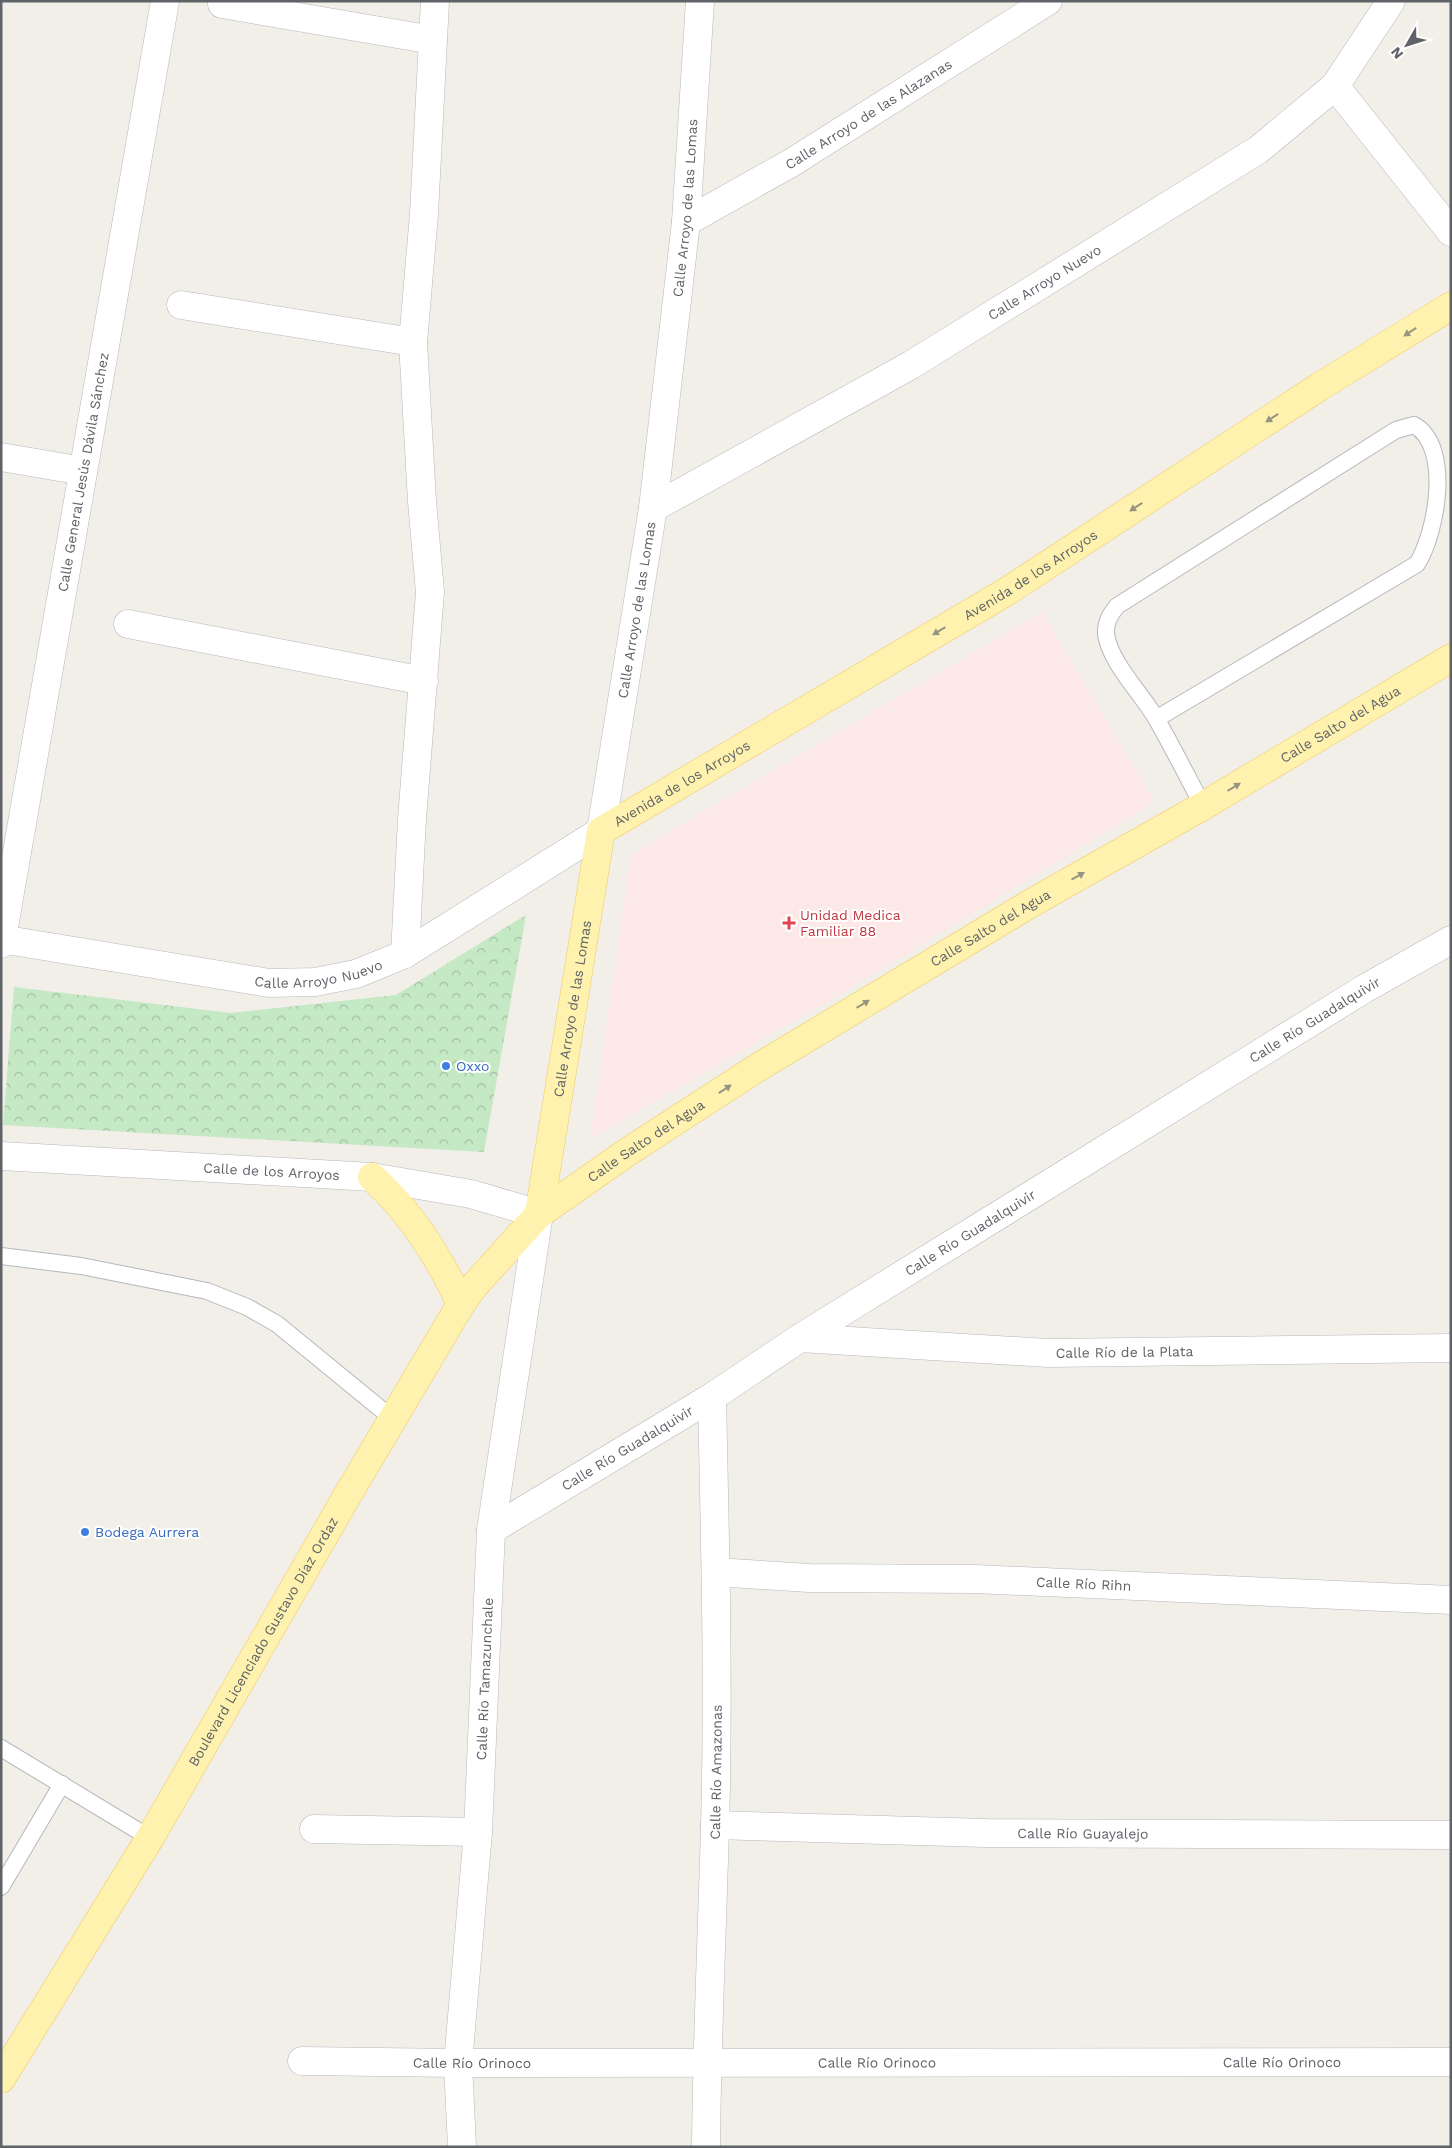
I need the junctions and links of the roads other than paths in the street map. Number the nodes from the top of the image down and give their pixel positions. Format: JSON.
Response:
{"nodes":[{"id":1,"x":165,"y":1,"type":"edge"},
{"id":2,"x":436,"y":1,"type":"edge"},
{"id":3,"x":700,"y":1,"type":"edge"},
{"id":4,"x":1048,"y":1,"type":"edge"},
{"id":5,"x":1391,"y":1,"type":"edge"},
{"id":6,"x":222,"y":4,"type":"dead end"},
{"id":7,"x":433,"y":40,"type":"junction"},
{"id":8,"x":1335,"y":86,"type":"junction"},
{"id":9,"x":686,"y":222,"type":"junction"},
{"id":10,"x":1451,"y":232,"type":"edge"},
{"id":11,"x":181,"y":305,"type":"dead end"},
{"id":12,"x":1451,"y":306,"type":"edge"},
{"id":13,"x":413,"y":342,"type":"junction"},
{"id":14,"x":1,"y":457,"type":"edge"},
{"id":15,"x":83,"y":471,"type":"junction"},
{"id":16,"x":653,"y":508,"type":"junction"},
{"id":17,"x":128,"y":624,"type":"dead end"},
{"id":18,"x":1451,"y":658,"type":"edge"},
{"id":19,"x":424,"y":681,"type":"junction"},
{"id":20,"x":1156,"y":719,"type":"junction"},
{"id":21,"x":1203,"y":806,"type":"junction"},
{"id":22,"x":601,"y":831,"type":"junction"},
{"id":23,"x":1451,"y":940,"type":"edge"},
{"id":24,"x":2,"y":941,"type":"edge"},
{"id":25,"x":405,"y":954,"type":"junction"},
{"id":26,"x":1,"y":1156,"type":"edge"},
{"id":27,"x":372,"y":1177,"type":"junction"},
{"id":28,"x":539,"y":1214,"type":"junction"},
{"id":29,"x":1,"y":1256,"type":"edge"},
{"id":30,"x":461,"y":1304,"type":"junction"},
{"id":31,"x":800,"y":1338,"type":"junction"},
{"id":32,"x":1451,"y":1348,"type":"edge"},
{"id":33,"x":712,"y":1397,"type":"junction"},
{"id":34,"x":393,"y":1419,"type":"junction"},
{"id":35,"x":491,"y":1530,"type":"junction"},
{"id":36,"x":716,"y":1572,"type":"junction"},
{"id":37,"x":1451,"y":1600,"type":"edge"},
{"id":38,"x":1,"y":1748,"type":"edge"},
{"id":39,"x":62,"y":1784,"type":"junction"},
{"id":40,"x":715,"y":1825,"type":"junction"},
{"id":41,"x":314,"y":1830,"type":"dead end"},
{"id":42,"x":478,"y":1832,"type":"junction"},
{"id":43,"x":1451,"y":1835,"type":"edge"},
{"id":44,"x":150,"y":1838,"type":"junction"},
{"id":45,"x":1,"y":1887,"type":"edge"},
{"id":46,"x":302,"y":2061,"type":"dead end"},
{"id":47,"x":1451,"y":2062,"type":"edge"},
{"id":48,"x":458,"y":2063,"type":"junction"},
{"id":49,"x":707,"y":2063,"type":"junction"},
{"id":50,"x":1,"y":2079,"type":"edge"},
{"id":51,"x":462,"y":2147,"type":"edge"},
{"id":52,"x":706,"y":2147,"type":"edge"}],
"edges":[{"from":1,"to":15,"type":"street","name":"Calle General Jesús Dávila Sánchez"},
{"from":2,"to":7,"type":"street"},
{"from":3,"to":9,"type":"street","name":"Calle Arroyo de las Lomas"},
{"from":4,"to":9,"type":"street","name":"Calle Arroyo de las Alazanas"},
{"from":5,"to":8,"type":"street","name":"Calle Arroyo Nuevo"},
{"from":6,"to":7,"type":"street"},
{"from":7,"to":13,"type":"street"},
{"from":8,"to":10,"type":"street"},
{"from":8,"to":16,"type":"street","name":"Calle Arroyo Nuevo"},
{"from":9,"to":16,"type":"street","name":"Calle Arroyo de las Lomas"},
{"from":11,"to":13,"type":"street"},
{"from":12,"to":22,"type":"main road","name":"Avenida de los Arroyos","one_way":true},
{"from":13,"to":19,"type":"street"},
{"from":14,"to":15,"type":"street"},
{"from":15,"to":24,"type":"street","name":"Calle General Jesús Dávila Sánchez"},
{"from":16,"to":22,"type":"street","name":"Calle Arroyo de las Lomas"},
{"from":17,"to":19,"type":"street"},
{"from":21,"to":18,"type":"main road","name":"Calle Salto del Agua","one_way":true},
{"from":19,"to":25,"type":"street"},
{"from":20,"to":20,"type":"lane"},
{"from":20,"to":21,"type":"lane"},
{"from":28,"to":21,"type":"main road","name":"Calle Salto del Agua","one_way":true},
{"from":22,"to":25,"type":"street","name":"Calle Arroyo Nuevo"},
{"from":22,"to":28,"type":"main road","name":"Calle Arroyo de las Lomas"},
{"from":23,"to":31,"type":"street","name":"Calle Río Guadalquivir"},
{"from":24,"to":25,"type":"street","name":"Calle Arroyo Nuevo"},
{"from":26,"to":27,"type":"street","name":"Calle de los Arroyos"},
{"from":27,"to":28,"type":"street","name":"Calle de los Arroyos"},
{"from":27,"to":30,"type":"main road"},
{"from":28,"to":30,"type":"main road","name":"Boulevard Licenciado Gustavo Díaz Ordaz"},
{"from":28,"to":35,"type":"street","name":"Calle Río Tamazunchale"},
{"from":29,"to":34,"type":"lane"},
{"from":30,"to":34,"type":"main road","name":"Boulevard Licenciado Gustavo Díaz Ordaz"},
{"from":31,"to":32,"type":"street","name":"Calle Río de la Plata"},
{"from":31,"to":33,"type":"street","name":"Calle Río Guadalquivir"},
{"from":33,"to":35,"type":"street","name":"Calle Río Guadalquivir"},
{"from":33,"to":36,"type":"street","name":"Calle Río Amazonas"},
{"from":34,"to":44,"type":"main road","name":"Boulevard Licenciado Gustavo Díaz Ordaz"},
{"from":35,"to":42,"type":"street","name":"Calle Río Tamazunchale"},
{"from":36,"to":37,"type":"street","name":"Calle Río Rihn"},
{"from":36,"to":40,"type":"street","name":"Calle Río Amazonas"},
{"from":38,"to":39,"type":"lane"},
{"from":39,"to":44,"type":"lane"},
{"from":39,"to":45,"type":"lane"},
{"from":40,"to":43,"type":"street","name":"Calle Río Guayalejo"},
{"from":40,"to":49,"type":"street","name":"Calle Río Amazonas"},
{"from":41,"to":42,"type":"street"},
{"from":42,"to":48,"type":"street","name":"Calle Río Tamazunchale"},
{"from":44,"to":50,"type":"main road","name":"Boulevard Licenciado Gustavo Díaz Ordaz"},
{"from":46,"to":48,"type":"street","name":"Calle Río Orinoco"},
{"from":47,"to":49,"type":"street","name":"Calle Río Orinoco"},
{"from":48,"to":49,"type":"street","name":"Calle Río Orinoco"},
{"from":48,"to":51,"type":"street","name":"Calle Río Tamazunchale"},
{"from":49,"to":52,"type":"street","name":"Calle Río Amazonas"}]}
